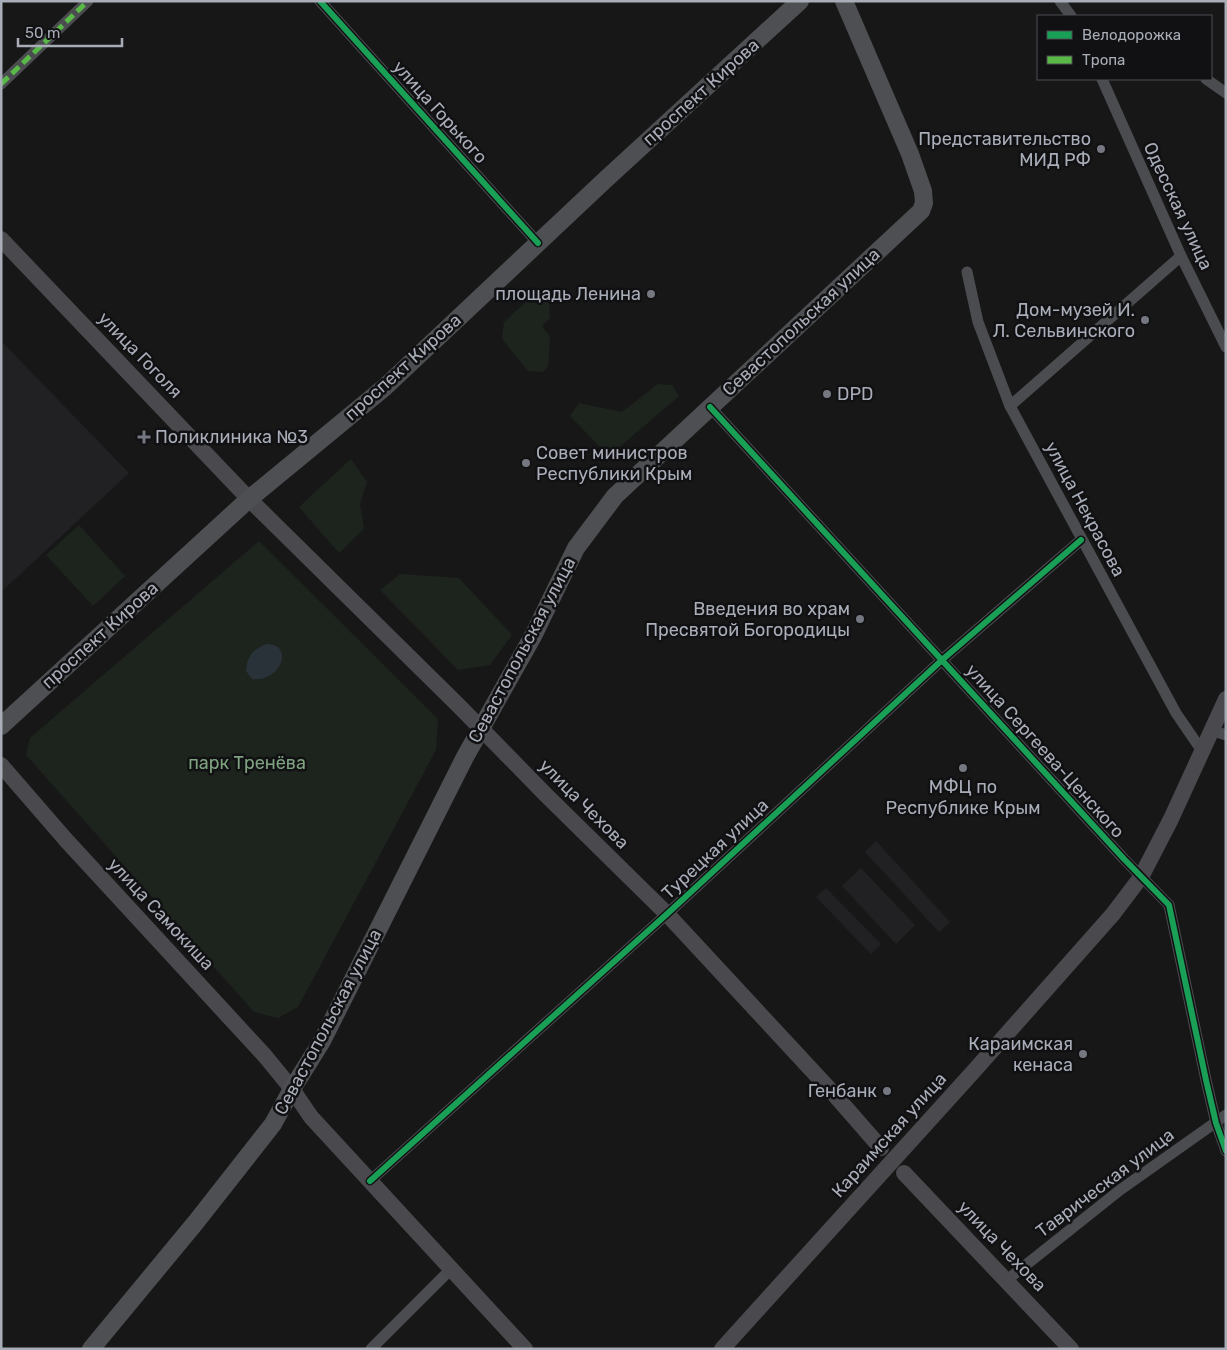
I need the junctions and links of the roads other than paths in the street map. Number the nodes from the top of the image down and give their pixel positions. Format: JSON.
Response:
{"nodes":[{"id":1,"x":88,"y":1,"type":"edge"},
{"id":2,"x":320,"y":1,"type":"edge"},
{"id":3,"x":800,"y":1,"type":"edge"},
{"id":4,"x":844,"y":1,"type":"edge"},
{"id":5,"x":1060,"y":1,"type":"edge"},
{"id":6,"x":1070,"y":15,"type":"edge"},
{"id":7,"x":1102,"y":80,"type":"edge"},
{"id":8,"x":1207,"y":80,"type":"edge"},
{"id":9,"x":1,"y":84,"type":"edge"},
{"id":10,"x":1226,"y":93,"type":"edge"},
{"id":11,"x":1,"y":238,"type":"edge"},
{"id":12,"x":538,"y":243,"type":"junction"},
{"id":13,"x":1181,"y":256,"type":"junction"},
{"id":14,"x":967,"y":272,"type":"dead end"},
{"id":15,"x":1226,"y":317,"type":"edge"},
{"id":16,"x":1214,"y":320,"type":"junction"},
{"id":17,"x":1226,"y":347,"type":"edge"},
{"id":18,"x":1010,"y":406,"type":"junction"},
{"id":19,"x":710,"y":407,"type":"junction"},
{"id":20,"x":249,"y":500,"type":"junction"},
{"id":21,"x":1081,"y":540,"type":"junction"},
{"id":22,"x":942,"y":660,"type":"junction"},
{"id":23,"x":1226,"y":699,"type":"edge"},
{"id":24,"x":1,"y":726,"type":"edge"},
{"id":25,"x":481,"y":727,"type":"junction"},
{"id":26,"x":1218,"y":733,"type":"edge"},
{"id":27,"x":1202,"y":751,"type":"junction"},
{"id":28,"x":1,"y":765,"type":"edge"},
{"id":29,"x":1141,"y":877,"type":"junction"},
{"id":30,"x":666,"y":914,"type":"junction"},
{"id":31,"x":292,"y":1089,"type":"junction"},
{"id":32,"x":1226,"y":1115,"type":"edge"},
{"id":33,"x":1216,"y":1123,"type":"junction"},
{"id":34,"x":881,"y":1148,"type":"dead end"},
{"id":35,"x":1226,"y":1151,"type":"edge"},
{"id":36,"x":904,"y":1172,"type":"dead end"},
{"id":37,"x":370,"y":1181,"type":"junction"},
{"id":38,"x":451,"y":1269,"type":"junction"},
{"id":39,"x":1007,"y":1280,"type":"junction"},
{"id":40,"x":91,"y":1349,"type":"edge"},
{"id":41,"x":371,"y":1349,"type":"edge"},
{"id":42,"x":525,"y":1349,"type":"edge"},
{"id":43,"x":722,"y":1349,"type":"edge"},
{"id":44,"x":1071,"y":1349,"type":"edge"}],
"edges":[{"from":1,"to":9,"type":"street"},
{"from":2,"to":12,"type":"street","name":"улица Горького"},
{"from":3,"to":12,"type":"main road","name":"проспект Кирова"},
{"from":4,"to":19,"type":"main road","name":"Севастопольская улица"},
{"from":5,"to":6,"type":"street"},
{"from":7,"to":13,"type":"street","name":"Одесская улица"},
{"from":8,"to":10,"type":"street"},
{"from":11,"to":20,"type":"main road","name":"улица Гоголя"},
{"from":12,"to":20,"type":"main road","name":"проспект Кирова"},
{"from":13,"to":16,"type":"street","name":"Одесская улица"},
{"from":13,"to":18,"type":"street"},
{"from":14,"to":18,"type":"street","name":"улица Некрасова"},
{"from":15,"to":16,"type":"street"},
{"from":16,"to":17,"type":"street","name":"Одесская улица"},
{"from":18,"to":21,"type":"street","name":"улица Некрасова"},
{"from":19,"to":22,"type":"street","name":"улица Сергеева-Ценского"},
{"from":19,"to":25,"type":"main road","name":"Севастопольская улица"},
{"from":20,"to":24,"type":"main road","name":"проспект Кирова"},
{"from":20,"to":25,"type":"main road","name":"улица Чехова"},
{"from":21,"to":22,"type":"street","name":"Турецкая улица"},
{"from":21,"to":27,"type":"street","name":"улица Некрасова"},
{"from":22,"to":29,"type":"street","name":"улица Сергеева-Ценского"},
{"from":22,"to":30,"type":"street","name":"Турецкая улица"},
{"from":23,"to":26,"type":"main road","name":"Караимская улица"},
{"from":25,"to":30,"type":"main road","name":"улица Чехова"},
{"from":25,"to":31,"type":"main road","name":"Севастопольская улица"},
{"from":26,"to":27,"type":"main road","name":"Караимская улица"},
{"from":27,"to":29,"type":"main road","name":"Караимская улица"},
{"from":28,"to":31,"type":"main road","name":"улица Самокиша"},
{"from":29,"to":33,"type":"street","name":"улица Сергеева-Ценского"},
{"from":29,"to":43,"type":"main road","name":"Караимская улица"},
{"from":30,"to":34,"type":"main road","name":"улица Чехова"},
{"from":30,"to":37,"type":"street","name":"Турецкая улица"},
{"from":31,"to":37,"type":"main road","name":"улица Самокиша"},
{"from":31,"to":40,"type":"main road","name":"Севастопольская улица"},
{"from":32,"to":33,"type":"street","name":"Таврическая улица"},
{"from":33,"to":35,"type":"street","name":"улица Сергеева-Ценского"},
{"from":33,"to":39,"type":"street","name":"Таврическая улица"},
{"from":36,"to":39,"type":"main road","name":"улица Чехова"},
{"from":37,"to":38,"type":"main road","name":"улица Самокиша"},
{"from":38,"to":41,"type":"street"},
{"from":38,"to":42,"type":"main road","name":"улица Самокиша"},
{"from":39,"to":44,"type":"main road","name":"улица Чехова"}]}
